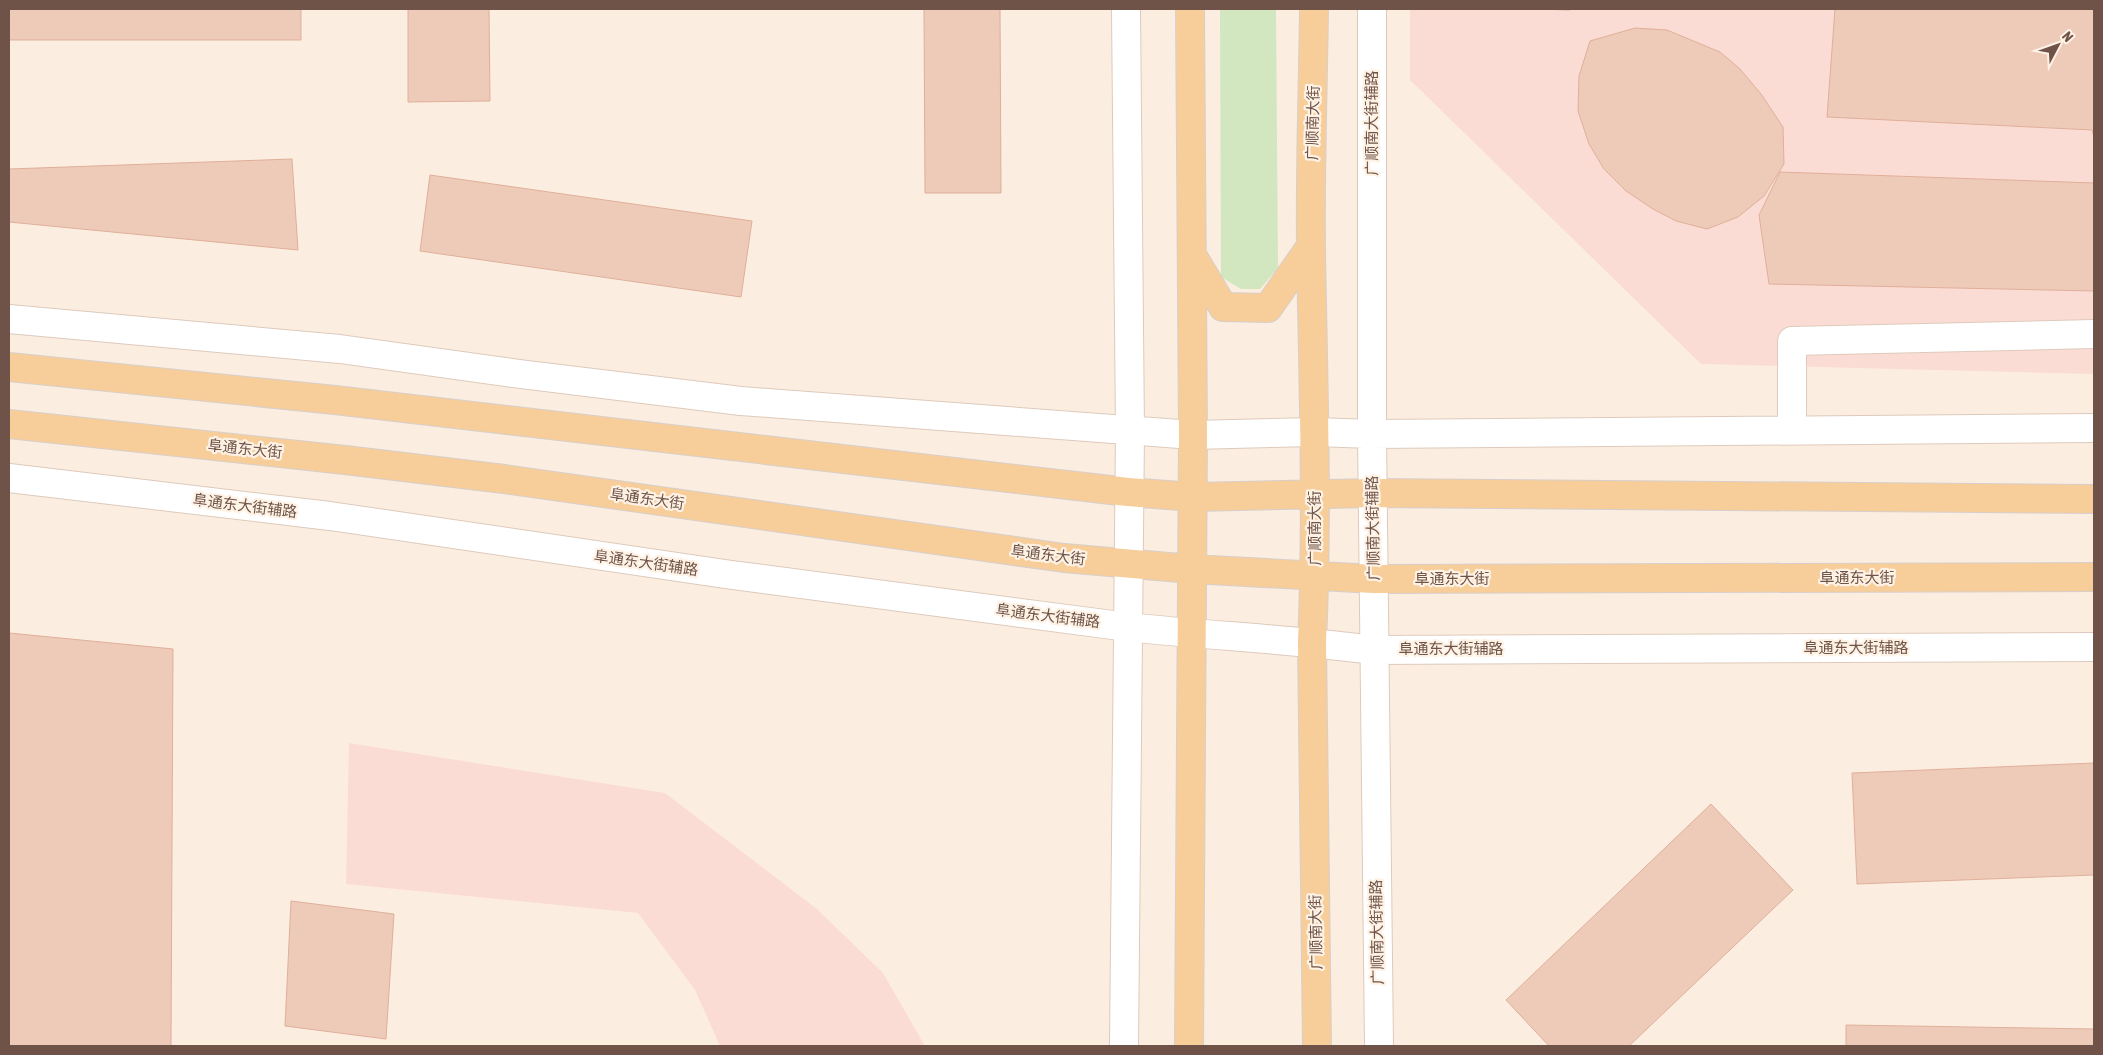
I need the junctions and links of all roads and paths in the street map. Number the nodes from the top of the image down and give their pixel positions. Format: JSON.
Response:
{"nodes":[{"id":1,"x":1126,"y":9,"type":"edge"},
{"id":2,"x":1190,"y":9,"type":"edge"},
{"id":3,"x":1314,"y":9,"type":"edge"},
{"id":4,"x":1372,"y":9,"type":"edge"},
{"id":5,"x":1311,"y":246,"type":"junction"},
{"id":6,"x":1192,"y":254,"type":"junction"},
{"id":7,"x":9,"y":319,"type":"edge"},
{"id":8,"x":2094,"y":334,"type":"edge"},
{"id":9,"x":9,"y":367,"type":"edge"},
{"id":10,"x":9,"y":424,"type":"edge"},
{"id":11,"x":2094,"y":428,"type":"edge"},
{"id":12,"x":1792,"y":430,"type":"junction"},
{"id":13,"x":1130,"y":431,"type":"junction"},
{"id":14,"x":1315,"y":432,"type":"junction"},
{"id":15,"x":1372,"y":434,"type":"junction"},
{"id":16,"x":1193,"y":435,"type":"junction"},
{"id":17,"x":9,"y":478,"type":"edge"},
{"id":18,"x":1128,"y":492,"type":"junction"},
{"id":19,"x":1373,"y":493,"type":"junction"},
{"id":20,"x":1315,"y":494,"type":"junction"},
{"id":21,"x":1193,"y":497,"type":"junction"},
{"id":22,"x":2094,"y":499,"type":"edge"},
{"id":23,"x":1129,"y":563,"type":"junction"},
{"id":24,"x":1192,"y":569,"type":"junction"},
{"id":25,"x":1315,"y":577,"type":"junction"},
{"id":26,"x":2094,"y":577,"type":"edge"},
{"id":27,"x":1374,"y":579,"type":"junction"},
{"id":28,"x":1128,"y":626,"type":"junction"},
{"id":29,"x":1192,"y":634,"type":"junction"},
{"id":30,"x":1312,"y":642,"type":"junction"},
{"id":31,"x":2094,"y":647,"type":"edge"},
{"id":32,"x":1373,"y":650,"type":"junction"},
{"id":33,"x":1124,"y":1046,"type":"edge"},
{"id":34,"x":1189,"y":1046,"type":"edge"},
{"id":35,"x":1317,"y":1046,"type":"edge"},
{"id":36,"x":1379,"y":1046,"type":"edge"}],
"edges":[{"from":1,"to":13,"type":"street"},
{"from":2,"to":6,"type":"main road"},
{"from":3,"to":5,"type":"main road","name":"广顺南大街"},
{"from":4,"to":15,"type":"street","name":"广顺南大街辅路"},
{"from":5,"to":6,"type":"main road"},
{"from":5,"to":14,"type":"main road","name":"广顺南大街"},
{"from":6,"to":16,"type":"main road"},
{"from":7,"to":13,"type":"street"},
{"from":8,"to":12,"type":"street"},
{"from":9,"to":18,"type":"main road"},
{"from":10,"to":23,"type":"main road","name":"阜通东大街"},
{"from":11,"to":12,"type":"street"},
{"from":12,"to":15,"type":"street"},
{"from":13,"to":16,"type":"street"},
{"from":13,"to":18,"type":"street"},
{"from":14,"to":15,"type":"street"},
{"from":14,"to":16,"type":"street"},
{"from":14,"to":20,"type":"main road","name":"广顺南大街"},
{"from":15,"to":19,"type":"street","name":"广顺南大街辅路"},
{"from":16,"to":21,"type":"main road"},
{"from":17,"to":28,"type":"street","name":"阜通东大街辅路"},
{"from":18,"to":21,"type":"main road"},
{"from":18,"to":23,"type":"street"},
{"from":19,"to":20,"type":"main road"},
{"from":19,"to":22,"type":"main road"},
{"from":19,"to":27,"type":"street","name":"广顺南大街辅路"},
{"from":20,"to":21,"type":"main road"},
{"from":20,"to":25,"type":"main road","name":"广顺南大街"},
{"from":21,"to":24,"type":"main road"},
{"from":23,"to":24,"type":"main road","name":"阜通东大街"},
{"from":23,"to":28,"type":"street"},
{"from":24,"to":25,"type":"main road","name":"阜通东大街"},
{"from":24,"to":29,"type":"main road"},
{"from":25,"to":27,"type":"main road","name":"阜通东大街"},
{"from":25,"to":30,"type":"main road","name":"广顺南大街"},
{"from":26,"to":27,"type":"main road","name":"阜通东大街"},
{"from":27,"to":32,"type":"street","name":"广顺南大街辅路"},
{"from":28,"to":29,"type":"street","name":"阜通东大街辅路"},
{"from":28,"to":33,"type":"street"},
{"from":29,"to":30,"type":"street","name":"阜通东大街辅路"},
{"from":29,"to":34,"type":"main road"},
{"from":30,"to":32,"type":"street","name":"阜通东大街辅路"},
{"from":30,"to":35,"type":"main road","name":"广顺南大街"},
{"from":31,"to":32,"type":"street","name":"阜通东大街辅路"},
{"from":32,"to":36,"type":"street","name":"广顺南大街辅路"}]}
